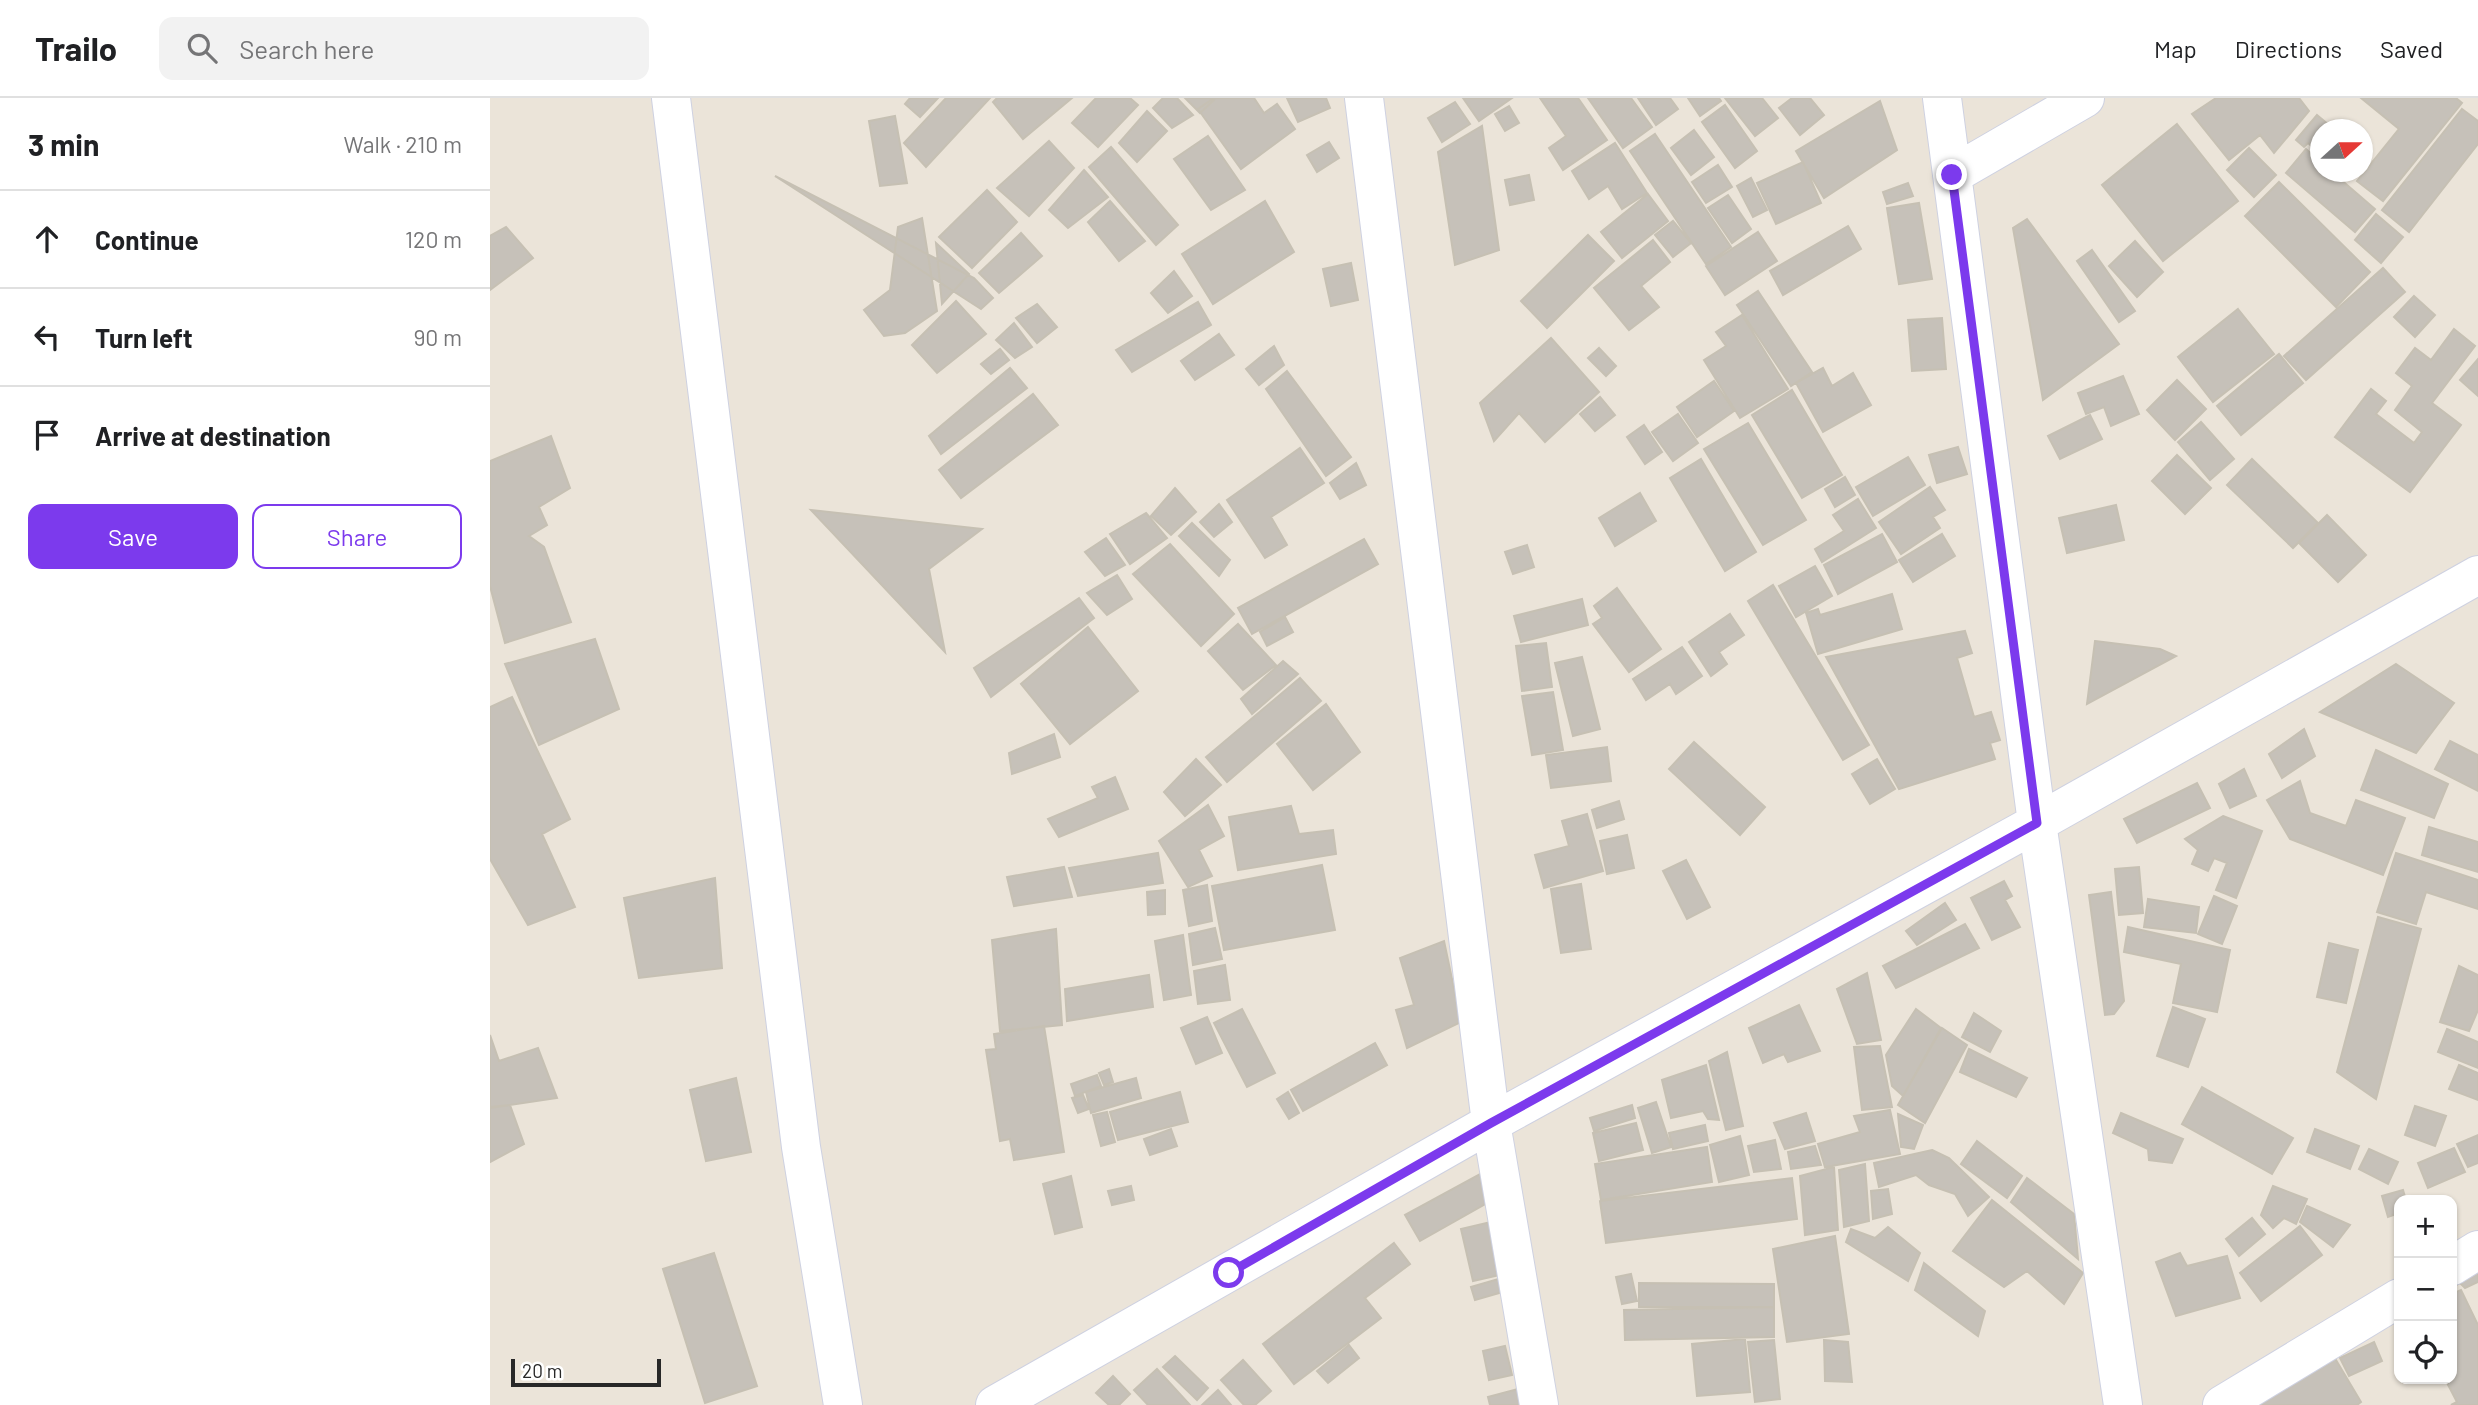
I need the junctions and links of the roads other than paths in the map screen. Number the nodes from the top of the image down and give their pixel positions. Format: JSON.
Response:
{"nodes":[{"id":1,"x":671,"y":98,"type":"edge"},
{"id":2,"x":1364,"y":98,"type":"edge"},
{"id":3,"x":1941,"y":98,"type":"edge"},
{"id":4,"x":2085,"y":98,"type":"edge"},
{"id":5,"x":1952,"y":175,"type":"junction"},
{"id":6,"x":2478,"y":575,"type":"edge"},
{"id":7,"x":2037,"y":823,"type":"junction"},
{"id":8,"x":1491,"y":1123,"type":"junction"},
{"id":9,"x":2478,"y":1250,"type":"edge"},
{"id":10,"x":2457,"y":1263,"type":"edge"},
{"id":11,"x":2394,"y":1301,"type":"edge"},
{"id":12,"x":843,"y":1405,"type":"edge"},
{"id":13,"x":995,"y":1405,"type":"edge"},
{"id":14,"x":1539,"y":1405,"type":"edge"},
{"id":15,"x":2123,"y":1405,"type":"edge"},
{"id":16,"x":2222,"y":1405,"type":"edge"}],
"edges":[{"from":1,"to":12,"type":"street"},
{"from":2,"to":8,"type":"street"},
{"from":3,"to":5,"type":"street"},
{"from":4,"to":5,"type":"street"},
{"from":5,"to":7,"type":"street"},
{"from":6,"to":7,"type":"street"},
{"from":7,"to":8,"type":"street"},
{"from":7,"to":15,"type":"street"},
{"from":8,"to":13,"type":"street"},
{"from":8,"to":14,"type":"street"},
{"from":9,"to":10,"type":"street"},
{"from":11,"to":16,"type":"street"}]}
